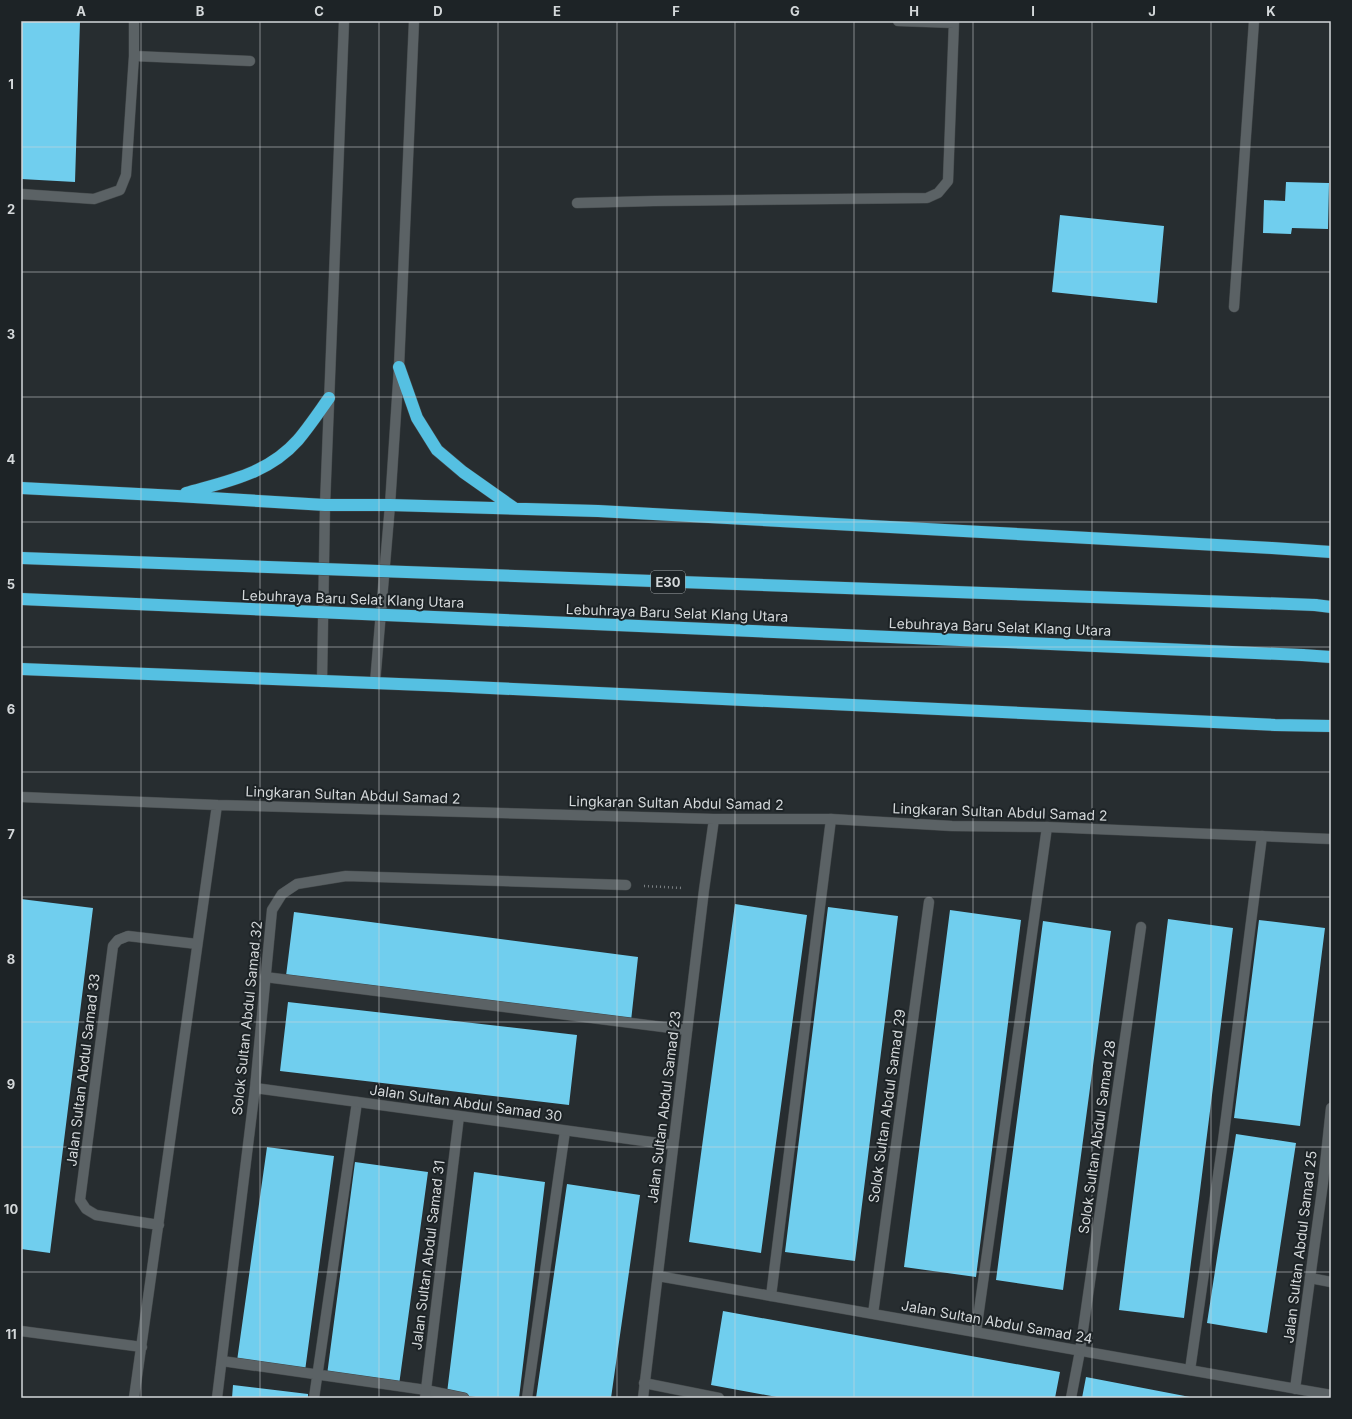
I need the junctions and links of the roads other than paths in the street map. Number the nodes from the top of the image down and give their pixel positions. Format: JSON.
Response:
{"nodes":[{"id":1,"x":134,"y":21,"type":"edge"},
{"id":2,"x":344,"y":21,"type":"edge"},
{"id":3,"x":414,"y":21,"type":"edge"},
{"id":4,"x":898,"y":21,"type":"edge"},
{"id":5,"x":1254,"y":21,"type":"edge"},
{"id":6,"x":954,"y":22,"type":"edge"},
{"id":7,"x":134,"y":56,"type":"junction"},
{"id":8,"x":250,"y":61,"type":"dead end"},
{"id":9,"x":21,"y":194,"type":"edge"},
{"id":10,"x":577,"y":204,"type":"dead end"},
{"id":11,"x":1234,"y":307,"type":"dead end"},
{"id":12,"x":399,"y":367,"type":"junction"},
{"id":13,"x":329,"y":398,"type":"junction"},
{"id":14,"x":21,"y":488,"type":"edge"},
{"id":15,"x":178,"y":496,"type":"junction"},
{"id":16,"x":325,"y":505,"type":"junction"},
{"id":17,"x":390,"y":505,"type":"junction"},
{"id":18,"x":514,"y":508,"type":"junction"},
{"id":19,"x":1331,"y":552,"type":"edge"},
{"id":20,"x":21,"y":558,"type":"edge"},
{"id":21,"x":21,"y":599,"type":"edge"},
{"id":22,"x":1331,"y":607,"type":"edge"},
{"id":23,"x":1331,"y":657,"type":"edge"},
{"id":24,"x":21,"y":669,"type":"edge"},
{"id":25,"x":322,"y":682,"type":"junction"},
{"id":26,"x":375,"y":683,"type":"junction"},
{"id":27,"x":1331,"y":726,"type":"edge"},
{"id":28,"x":21,"y":797,"type":"edge"},
{"id":29,"x":217,"y":805,"type":"junction"},
{"id":30,"x":714,"y":819,"type":"junction"},
{"id":31,"x":831,"y":819,"type":"junction"},
{"id":32,"x":1048,"y":827,"type":"junction"},
{"id":33,"x":1262,"y":836,"type":"junction"},
{"id":34,"x":1331,"y":839,"type":"edge"},
{"id":35,"x":626,"y":885,"type":"road end"},
{"id":36,"x":929,"y":902,"type":"dead end"},
{"id":37,"x":1140,"y":927,"type":"dead end"},
{"id":38,"x":197,"y":944,"type":"junction"},
{"id":39,"x":265,"y":977,"type":"junction"},
{"id":40,"x":687,"y":1030,"type":"junction"},
{"id":41,"x":254,"y":1088,"type":"junction"},
{"id":42,"x":357,"y":1102,"type":"junction"},
{"id":43,"x":1331,"y":1108,"type":"edge"},
{"id":44,"x":459,"y":1116,"type":"junction"},
{"id":45,"x":565,"y":1131,"type":"junction"},
{"id":46,"x":673,"y":1145,"type":"junction"},
{"id":47,"x":1327,"y":1184,"type":"edge"},
{"id":48,"x":159,"y":1225,"type":"junction"},
{"id":49,"x":658,"y":1276,"type":"junction"},
{"id":50,"x":1310,"y":1278,"type":"junction"},
{"id":51,"x":1331,"y":1282,"type":"edge"},
{"id":52,"x":771,"y":1296,"type":"junction"},
{"id":53,"x":873,"y":1314,"type":"junction"},
{"id":54,"x":21,"y":1331,"type":"edge"},
{"id":55,"x":976,"y":1332,"type":"junction"},
{"id":56,"x":142,"y":1347,"type":"junction"},
{"id":57,"x":1080,"y":1351,"type":"junction"},
{"id":58,"x":222,"y":1361,"type":"junction"},
{"id":59,"x":1190,"y":1370,"type":"junction"},
{"id":60,"x":317,"y":1375,"type":"junction"},
{"id":61,"x":644,"y":1383,"type":"junction"},
{"id":62,"x":1295,"y":1389,"type":"junction"},
{"id":63,"x":426,"y":1394,"type":"edge"},
{"id":64,"x":1331,"y":1395,"type":"edge"},
{"id":65,"x":134,"y":1398,"type":"edge"},
{"id":66,"x":217,"y":1398,"type":"edge"},
{"id":67,"x":314,"y":1398,"type":"edge"},
{"id":68,"x":464,"y":1398,"type":"edge"},
{"id":69,"x":527,"y":1398,"type":"edge"},
{"id":70,"x":643,"y":1398,"type":"edge"},
{"id":71,"x":719,"y":1398,"type":"edge"},
{"id":72,"x":1071,"y":1398,"type":"edge"}],
"edges":[{"from":1,"to":7,"type":"street"},
{"from":2,"to":13,"type":"street"},
{"from":3,"to":12,"type":"street"},
{"from":4,"to":6,"type":"street"},
{"from":5,"to":11,"type":"street"},
{"from":6,"to":10,"type":"street"},
{"from":7,"to":8,"type":"street"},
{"from":7,"to":9,"type":"street"},
{"from":12,"to":17,"type":"street"},
{"from":12,"to":18,"type":"highway"},
{"from":13,"to":15,"type":"highway"},
{"from":13,"to":16,"type":"street"},
{"from":14,"to":15,"type":"highway"},
{"from":15,"to":16,"type":"highway"},
{"from":16,"to":17,"type":"highway"},
{"from":16,"to":25,"type":"street"},
{"from":17,"to":18,"type":"highway"},
{"from":17,"to":26,"type":"street"},
{"from":18,"to":19,"type":"highway"},
{"from":20,"to":22,"type":"highway","name":"Lebuhraya Baru Selat Klang Utara","number":"E30","bridge":true},
{"from":21,"to":23,"type":"highway","name":"Lebuhraya Baru Selat Klang Utara","bridge":true},
{"from":24,"to":25,"type":"highway"},
{"from":25,"to":26,"type":"highway"},
{"from":26,"to":27,"type":"highway"},
{"from":28,"to":29,"type":"street","name":"Lingkaran Sultan Abdul Samad 2"},
{"from":29,"to":30,"type":"street","name":"Lingkaran Sultan Abdul Samad 2"},
{"from":29,"to":38,"type":"street"},
{"from":30,"to":31,"type":"street","name":"Lingkaran Sultan Abdul Samad 2"},
{"from":30,"to":40,"type":"street","name":"Jalan Sultan Abdul Samad 23"},
{"from":31,"to":32,"type":"street","name":"Lingkaran Sultan Abdul Samad 2"},
{"from":31,"to":52,"type":"street"},
{"from":32,"to":33,"type":"street","name":"Lingkaran Sultan Abdul Samad 2"},
{"from":32,"to":55,"type":"street"},
{"from":33,"to":34,"type":"street","name":"Lingkaran Sultan Abdul Samad 2"},
{"from":33,"to":59,"type":"street"},
{"from":35,"to":39,"type":"street","name":"Solok Sultan Abdul Samad 32"},
{"from":36,"to":53,"type":"street","name":"Solok Sultan Abdul Samad 29"},
{"from":37,"to":57,"type":"street","name":"Solok Sultan Abdul Samad 28"},
{"from":38,"to":48,"type":"street"},
{"from":38,"to":48,"type":"street","name":"Jalan Sultan Abdul Samad 33"},
{"from":39,"to":40,"type":"street"},
{"from":39,"to":41,"type":"street","name":"Solok Sultan Abdul Samad 32"},
{"from":40,"to":46,"type":"street","name":"Jalan Sultan Abdul Samad 23"},
{"from":41,"to":42,"type":"street","name":"Jalan Sultan Abdul Samad 30"},
{"from":41,"to":58,"type":"street","name":"Solok Sultan Abdul Samad 32"},
{"from":42,"to":44,"type":"street","name":"Jalan Sultan Abdul Samad 30"},
{"from":42,"to":60,"type":"street"},
{"from":43,"to":47,"type":"street","name":"Jalan Sultan Abdul Samad 25"},
{"from":44,"to":45,"type":"street","name":"Jalan Sultan Abdul Samad 30"},
{"from":44,"to":63,"type":"street","name":"Jalan Sultan Abdul Samad 31"},
{"from":45,"to":46,"type":"street","name":"Jalan Sultan Abdul Samad 30"},
{"from":45,"to":69,"type":"street"},
{"from":46,"to":49,"type":"street","name":"Jalan Sultan Abdul Samad 23"},
{"from":47,"to":50,"type":"street","name":"Jalan Sultan Abdul Samad 25"},
{"from":48,"to":56,"type":"street"},
{"from":49,"to":52,"type":"street","name":"Jalan Sultan Abdul Samad 24"},
{"from":49,"to":61,"type":"street","name":"Jalan Sultan Abdul Samad 23"},
{"from":50,"to":51,"type":"street"},
{"from":50,"to":62,"type":"street","name":"Jalan Sultan Abdul Samad 25"},
{"from":52,"to":53,"type":"street","name":"Jalan Sultan Abdul Samad 24"},
{"from":53,"to":55,"type":"street","name":"Jalan Sultan Abdul Samad 24"},
{"from":54,"to":56,"type":"street"},
{"from":55,"to":57,"type":"street","name":"Jalan Sultan Abdul Samad 24"},
{"from":56,"to":65,"type":"street"},
{"from":57,"to":59,"type":"street","name":"Jalan Sultan Abdul Samad 24"},
{"from":57,"to":72,"type":"street","name":"Solok Sultan Abdul Samad 28"},
{"from":58,"to":60,"type":"street"},
{"from":58,"to":66,"type":"street","name":"Solok Sultan Abdul Samad 32"},
{"from":59,"to":62,"type":"street","name":"Jalan Sultan Abdul Samad 24"},
{"from":60,"to":63,"type":"street"},
{"from":60,"to":67,"type":"street"},
{"from":61,"to":70,"type":"street","name":"Jalan Sultan Abdul Samad 23"},
{"from":61,"to":71,"type":"street"},
{"from":62,"to":64,"type":"street","name":"Jalan Sultan Abdul Samad 24"},
{"from":63,"to":68,"type":"street"}]}
